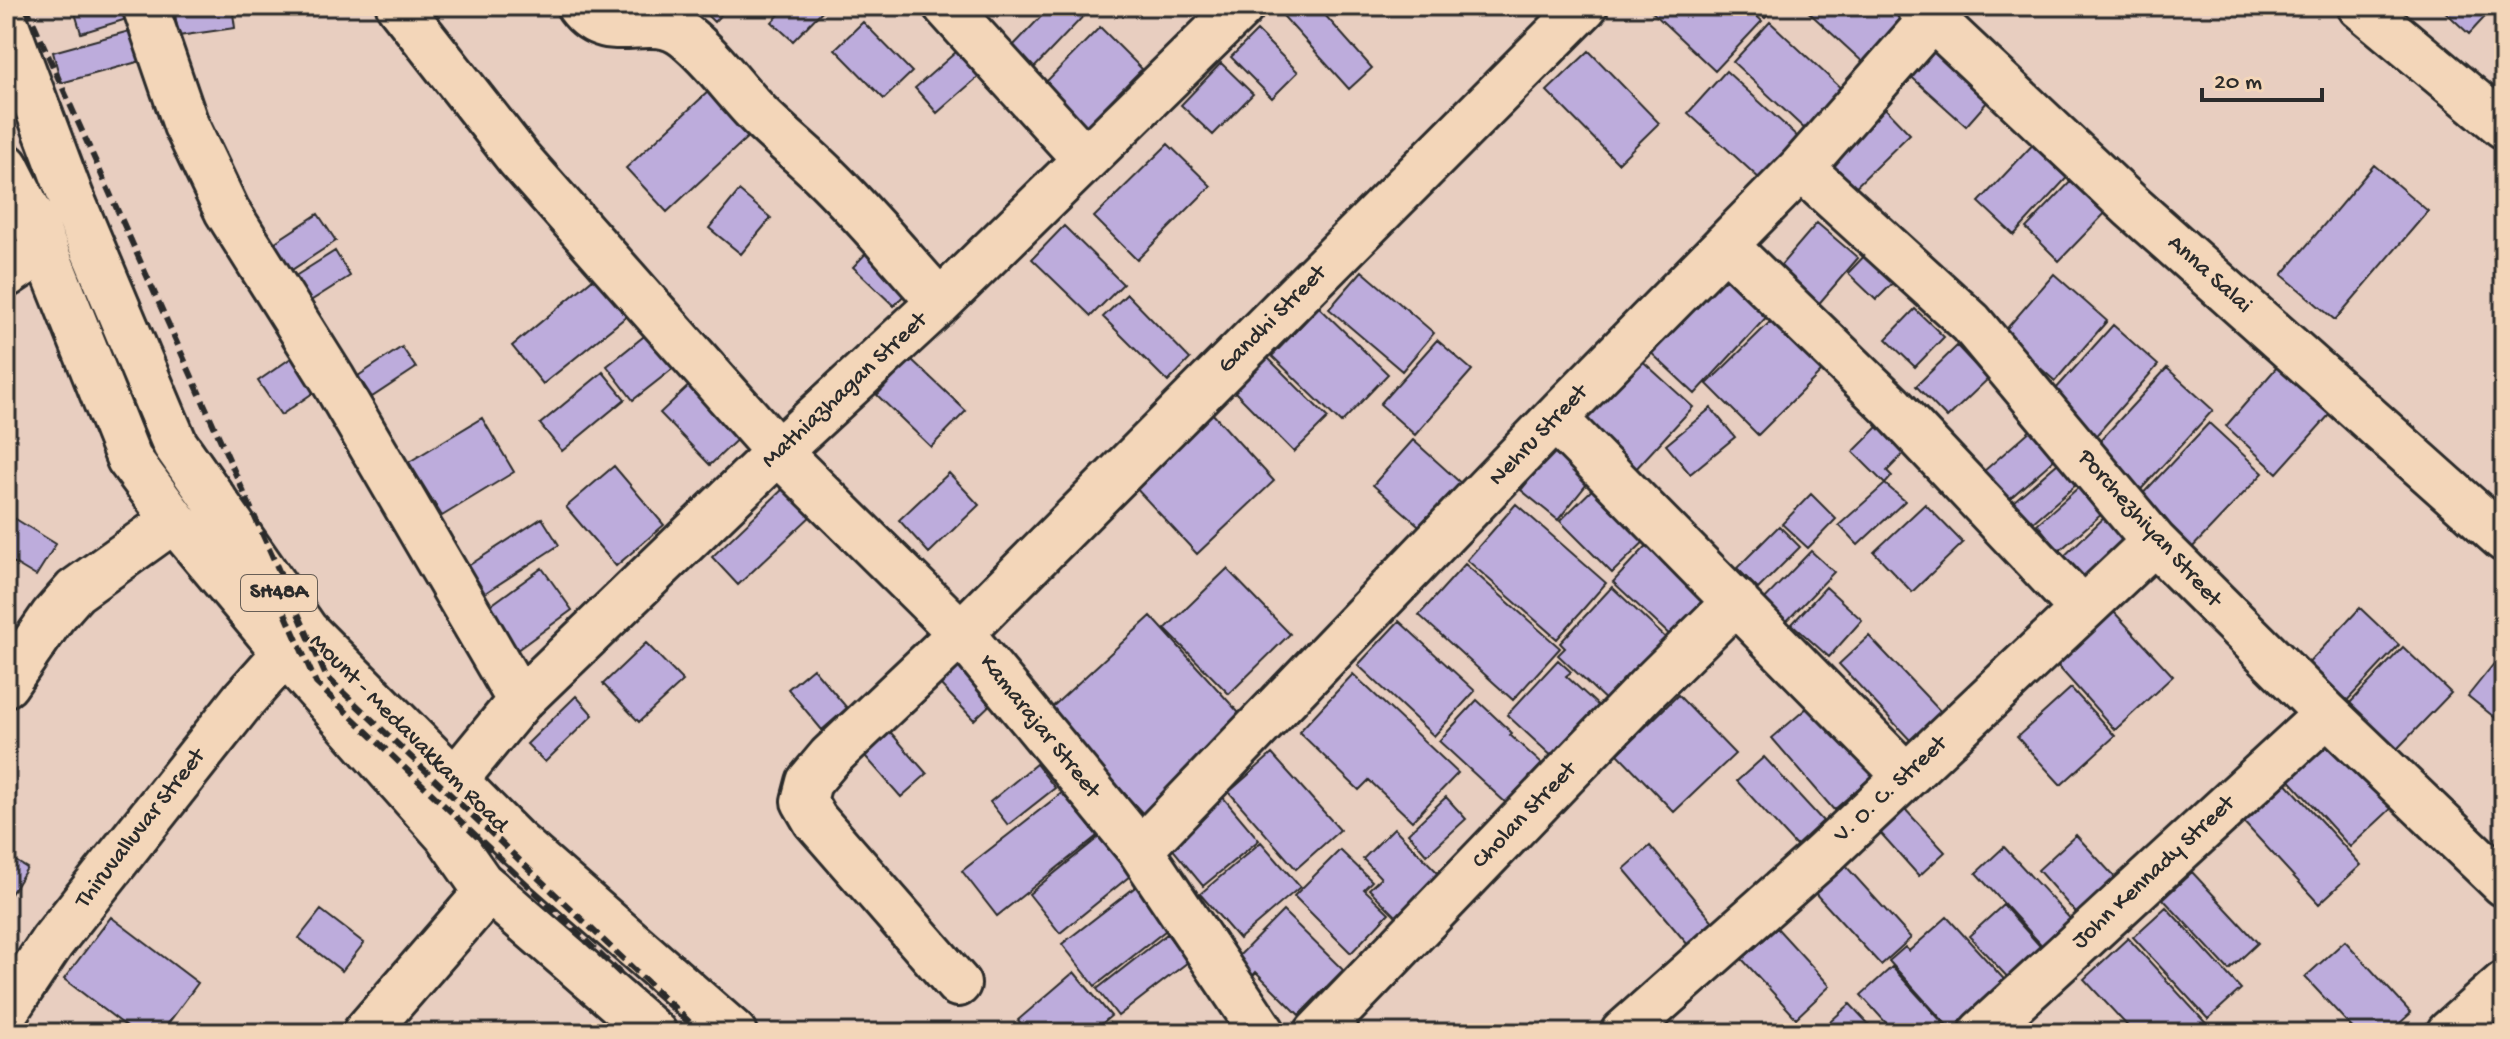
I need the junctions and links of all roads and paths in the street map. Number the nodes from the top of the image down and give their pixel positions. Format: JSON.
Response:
{"nodes":[{"id":1,"x":145,"y":6,"type":"edge"},
{"id":2,"x":399,"y":6,"type":"edge"},
{"id":3,"x":579,"y":6,"type":"edge"},
{"id":4,"x":946,"y":6,"type":"edge"},
{"id":5,"x":1242,"y":6,"type":"edge"},
{"id":6,"x":1585,"y":6,"type":"edge"},
{"id":7,"x":2360,"y":6,"type":"edge"},
{"id":8,"x":1931,"y":10,"type":"edge"},
{"id":9,"x":6,"y":24,"type":"edge"},
{"id":10,"x":2504,"y":126,"type":"edge"},
{"id":11,"x":1085,"y":159,"type":"junction"},
{"id":12,"x":6,"y":166,"type":"edge"},
{"id":13,"x":1801,"y":168,"type":"junction"},
{"id":14,"x":1725,"y":245,"type":"junction"},
{"id":15,"x":45,"y":249,"type":"junction"},
{"id":16,"x":6,"y":275,"type":"edge"},
{"id":17,"x":940,"y":302,"type":"junction"},
{"id":18,"x":1555,"y":419,"type":"junction"},
{"id":19,"x":778,"y":452,"type":"junction"},
{"id":20,"x":174,"y":520,"type":"junction"},
{"id":21,"x":2499,"y":523,"type":"edge"},
{"id":22,"x":2154,"y":542,"type":"junction"},
{"id":23,"x":1736,"y":601,"type":"junction"},
{"id":24,"x":2082,"y":609,"type":"junction"},
{"id":25,"x":961,"y":633,"type":"junction"},
{"id":26,"x":285,"y":653,"type":"junction"},
{"id":27,"x":6,"y":684,"type":"edge"},
{"id":28,"x":520,"y":701,"type":"junction"},
{"id":29,"x":2327,"y":714,"type":"junction"},
{"id":30,"x":1906,"y":776,"type":"junction"},
{"id":31,"x":455,"y":780,"type":"junction"},
{"id":32,"x":447,"y":835,"type":"junction"},
{"id":33,"x":1140,"y":850,"type":"junction"},
{"id":34,"x":2504,"y":884,"type":"edge"},
{"id":35,"x":489,"y":890,"type":"junction"},
{"id":36,"x":958,"y":984,"type":"dead end"},
{"id":37,"x":2504,"y":984,"type":"edge"},
{"id":38,"x":9,"y":1000,"type":"edge"},
{"id":39,"x":365,"y":1033,"type":"edge"},
{"id":40,"x":654,"y":1033,"type":"edge"},
{"id":41,"x":734,"y":1033,"type":"edge"},
{"id":42,"x":1263,"y":1033,"type":"edge"},
{"id":43,"x":1317,"y":1033,"type":"edge"},
{"id":44,"x":1623,"y":1033,"type":"edge"},
{"id":45,"x":1981,"y":1033,"type":"edge"},
{"id":46,"x":2449,"y":1033,"type":"edge"}],
"edges":[{"from":1,"to":28,"type":"street"},
{"from":2,"to":19,"type":"street","name":"Kamarajar Street"},
{"from":3,"to":17,"type":"street"},
{"from":4,"to":11,"type":"street"},
{"from":5,"to":11,"type":"street","name":"Mathiazhagan Street"},
{"from":6,"to":25,"type":"street","name":"Gandhi Street"},
{"from":7,"to":10,"type":"street"},
{"from":8,"to":13,"type":"street","name":"Nehru Street"},
{"from":8,"to":21,"type":"street","name":"Anna Salai"},
{"from":9,"to":31,"type":"street","name":"Mount - Medavakkam Road","number":"SH48A"},
{"from":11,"to":17,"type":"street","name":"Mathiazhagan Street"},
{"from":12,"to":15,"type":"street","name":"Mount - Medavakkam Road","number":"SH48A"},
{"from":13,"to":14,"type":"street","name":"Nehru Street"},
{"from":13,"to":22,"type":"street","name":"Porchezhiyan Street"},
{"from":14,"to":18,"type":"street","name":"Nehru Street"},
{"from":14,"to":24,"type":"street"},
{"from":15,"to":16,"type":"street"},
{"from":15,"to":20,"type":"street","name":"Mount - Medavakkam Road","number":"SH48A"},
{"from":17,"to":19,"type":"street","name":"Mathiazhagan Street"},
{"from":18,"to":23,"type":"street"},
{"from":18,"to":33,"type":"street","name":"Nehru Street"},
{"from":19,"to":25,"type":"street","name":"Kamarajar Street"},
{"from":19,"to":28,"type":"street","name":"Mathiazhagan Street"},
{"from":20,"to":26,"type":"street","name":"Mount - Medavakkam Road","number":"SH48A"},
{"from":20,"to":27,"type":"street"},
{"from":22,"to":24,"type":"street","name":"V. O. C. Street"},
{"from":22,"to":29,"type":"street","name":"Porchezhiyan Street"},
{"from":23,"to":30,"type":"street"},
{"from":23,"to":43,"type":"street","name":"Cholan Street"},
{"from":24,"to":30,"type":"street","name":"V. O. C. Street"},
{"from":25,"to":33,"type":"street","name":"Kamarajar Street"},
{"from":25,"to":36,"type":"street","name":"Gandhi Street"},
{"from":26,"to":32,"type":"street","name":"Mount - Medavakkam Road","number":"SH48A"},
{"from":26,"to":38,"type":"street","name":"Thiruvalluvar Street"},
{"from":28,"to":31,"type":"street","name":"Mathiazhagan Street"},
{"from":29,"to":34,"type":"street","name":"Porchezhiyan Street"},
{"from":29,"to":45,"type":"street","name":"John Kennady Street"},
{"from":30,"to":44,"type":"street","name":"V. O. C. Street"},
{"from":31,"to":32,"type":"street"},
{"from":31,"to":41,"type":"street","name":"Mount - Medavakkam Road","number":"SH48A"},
{"from":32,"to":35,"type":"street","name":"Mount - Medavakkam Road","number":"SH48A"},
{"from":33,"to":42,"type":"street","name":"Kamarajar Street"},
{"from":35,"to":39,"type":"street"},
{"from":35,"to":40,"type":"street","name":"Mount - Medavakkam Road","number":"SH48A"},
{"from":37,"to":46,"type":"street"}]}
